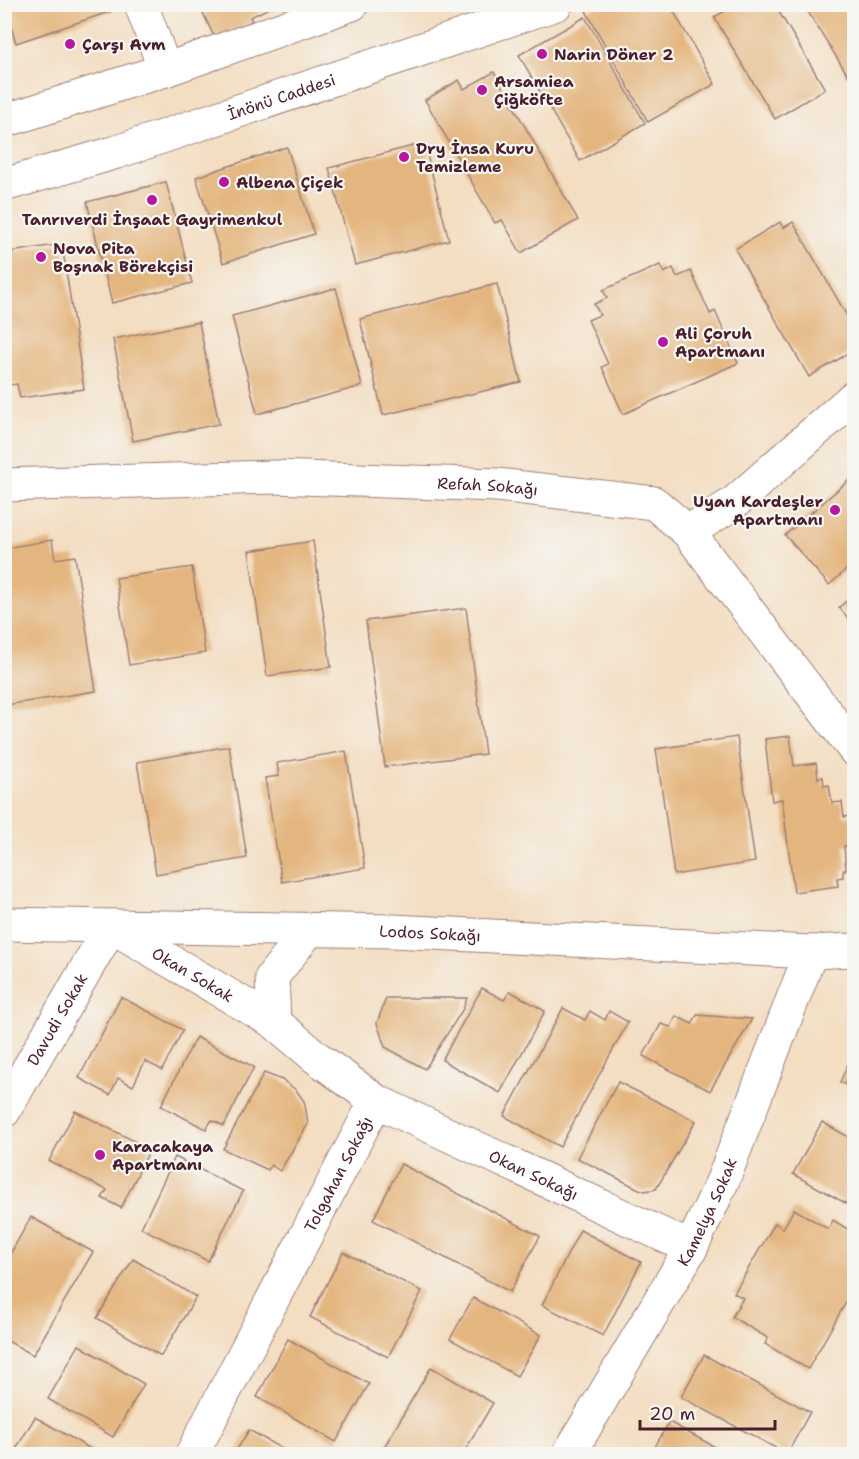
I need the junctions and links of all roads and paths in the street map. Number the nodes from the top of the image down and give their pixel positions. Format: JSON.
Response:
{"nodes":[{"id":1,"x":141,"y":4,"type":"edge"},
{"id":2,"x":352,"y":4,"type":"edge"},
{"id":3,"x":556,"y":4,"type":"edge"},
{"id":4,"x":165,"y":70,"type":"junction"},
{"id":5,"x":4,"y":121,"type":"edge"},
{"id":6,"x":4,"y":185,"type":"edge"},
{"id":7,"x":855,"y":397,"type":"edge"},
{"id":8,"x":4,"y":485,"type":"edge"},
{"id":9,"x":687,"y":532,"type":"junction"},
{"id":10,"x":855,"y":749,"type":"edge"},
{"id":11,"x":4,"y":924,"type":"edge"},
{"id":12,"x":111,"y":926,"type":"junction"},
{"id":13,"x":309,"y":930,"type":"junction"},
{"id":14,"x":855,"y":951,"type":"edge"},
{"id":15,"x":811,"y":952,"type":"junction"},
{"id":16,"x":274,"y":1022,"type":"junction"},
{"id":17,"x":376,"y":1101,"type":"junction"},
{"id":18,"x":4,"y":1111,"type":"edge"},
{"id":19,"x":691,"y":1248,"type":"junction"},
{"id":20,"x":192,"y":1455,"type":"edge"},
{"id":21,"x":569,"y":1455,"type":"edge"}],
"edges":[{"from":1,"to":4,"type":"street"},
{"from":2,"to":4,"type":"street"},
{"from":3,"to":6,"type":"street","name":"İnönü Caddesi"},
{"from":4,"to":5,"type":"street"},
{"from":7,"to":9,"type":"street"},
{"from":8,"to":9,"type":"street","name":"Refah Sokağı"},
{"from":9,"to":10,"type":"street","name":"Refah Sokağı"},
{"from":11,"to":12,"type":"street","name":"Lodos Sokağı"},
{"from":12,"to":13,"type":"street","name":"Lodos Sokağı"},
{"from":12,"to":16,"type":"street","name":"Okan Sokak"},
{"from":12,"to":18,"type":"street","name":"Davudi Sokak"},
{"from":13,"to":15,"type":"street","name":"Lodos Sokağı"},
{"from":13,"to":16,"type":"street"},
{"from":14,"to":15,"type":"street","name":"Lodos Sokağı"},
{"from":15,"to":19,"type":"street","name":"Kamelya Sokak"},
{"from":16,"to":17,"type":"street","name":"Tolgahan Sokağı"},
{"from":17,"to":19,"type":"street","name":"Okan Sokağı"},
{"from":17,"to":20,"type":"street","name":"Tolgahan Sokağı"},
{"from":19,"to":21,"type":"street","name":"Kamelya Sokak"}]}
